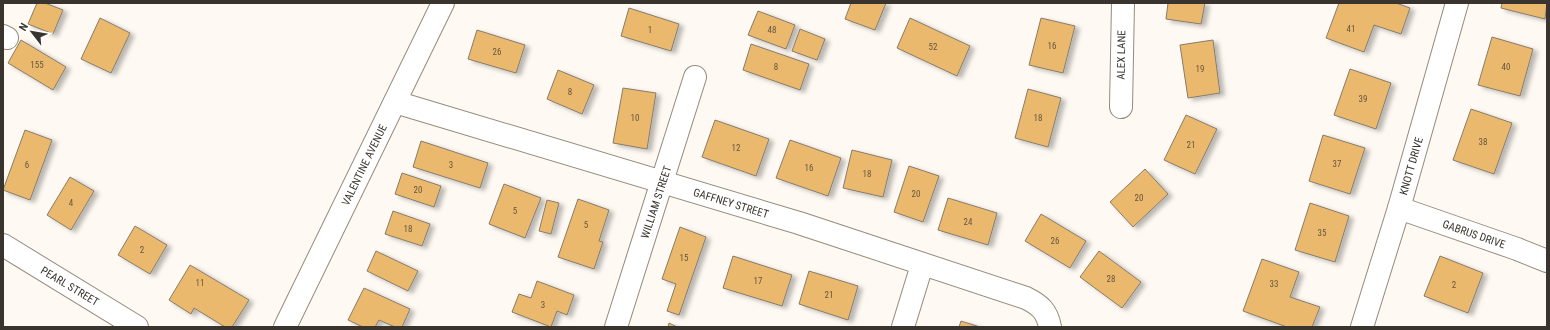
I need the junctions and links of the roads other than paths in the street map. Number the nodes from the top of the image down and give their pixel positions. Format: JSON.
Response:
{"nodes":[{"id":1,"x":442,"y":3,"type":"edge"},
{"id":2,"x":1123,"y":3,"type":"edge"},
{"id":3,"x":1457,"y":3,"type":"edge"},
{"id":4,"x":695,"y":77,"type":"dead end"},
{"id":5,"x":395,"y":102,"type":"junction"},
{"id":6,"x":1121,"y":107,"type":"dead end"},
{"id":7,"x":662,"y":182,"type":"junction"},
{"id":8,"x":1400,"y":208,"type":"junction"},
{"id":9,"x":3,"y":245,"type":"edge"},
{"id":10,"x":1547,"y":261,"type":"edge"},
{"id":11,"x":922,"y":265,"type":"junction"},
{"id":12,"x":137,"y":327,"type":"edge"},
{"id":13,"x":285,"y":327,"type":"edge"},
{"id":14,"x":616,"y":327,"type":"edge"},
{"id":15,"x":903,"y":327,"type":"edge"},
{"id":16,"x":1050,"y":327,"type":"edge"},
{"id":17,"x":1362,"y":327,"type":"edge"}],
"edges":[{"from":1,"to":5,"type":"street","name":"VALENTINE AVENUE"},
{"from":2,"to":6,"type":"street","name":"ALEX LANE"},
{"from":3,"to":8,"type":"street","name":"KNOTT DRIVE"},
{"from":4,"to":7,"type":"street","name":"WILLIAM STREET"},
{"from":5,"to":7,"type":"street","name":"GAFFNEY STREET"},
{"from":5,"to":13,"type":"street","name":"VALENTINE AVENUE"},
{"from":7,"to":11,"type":"street","name":"GAFFNEY STREET"},
{"from":7,"to":14,"type":"street","name":"WILLIAM STREET"},
{"from":8,"to":10,"type":"street","name":"GABRUS DRIVE"},
{"from":8,"to":17,"type":"street","name":"KNOTT DRIVE"},
{"from":9,"to":12,"type":"street","name":"PEARL STREET"},
{"from":11,"to":15,"type":"street"},
{"from":11,"to":16,"type":"street","name":"GAFFNEY STREET"}]}
